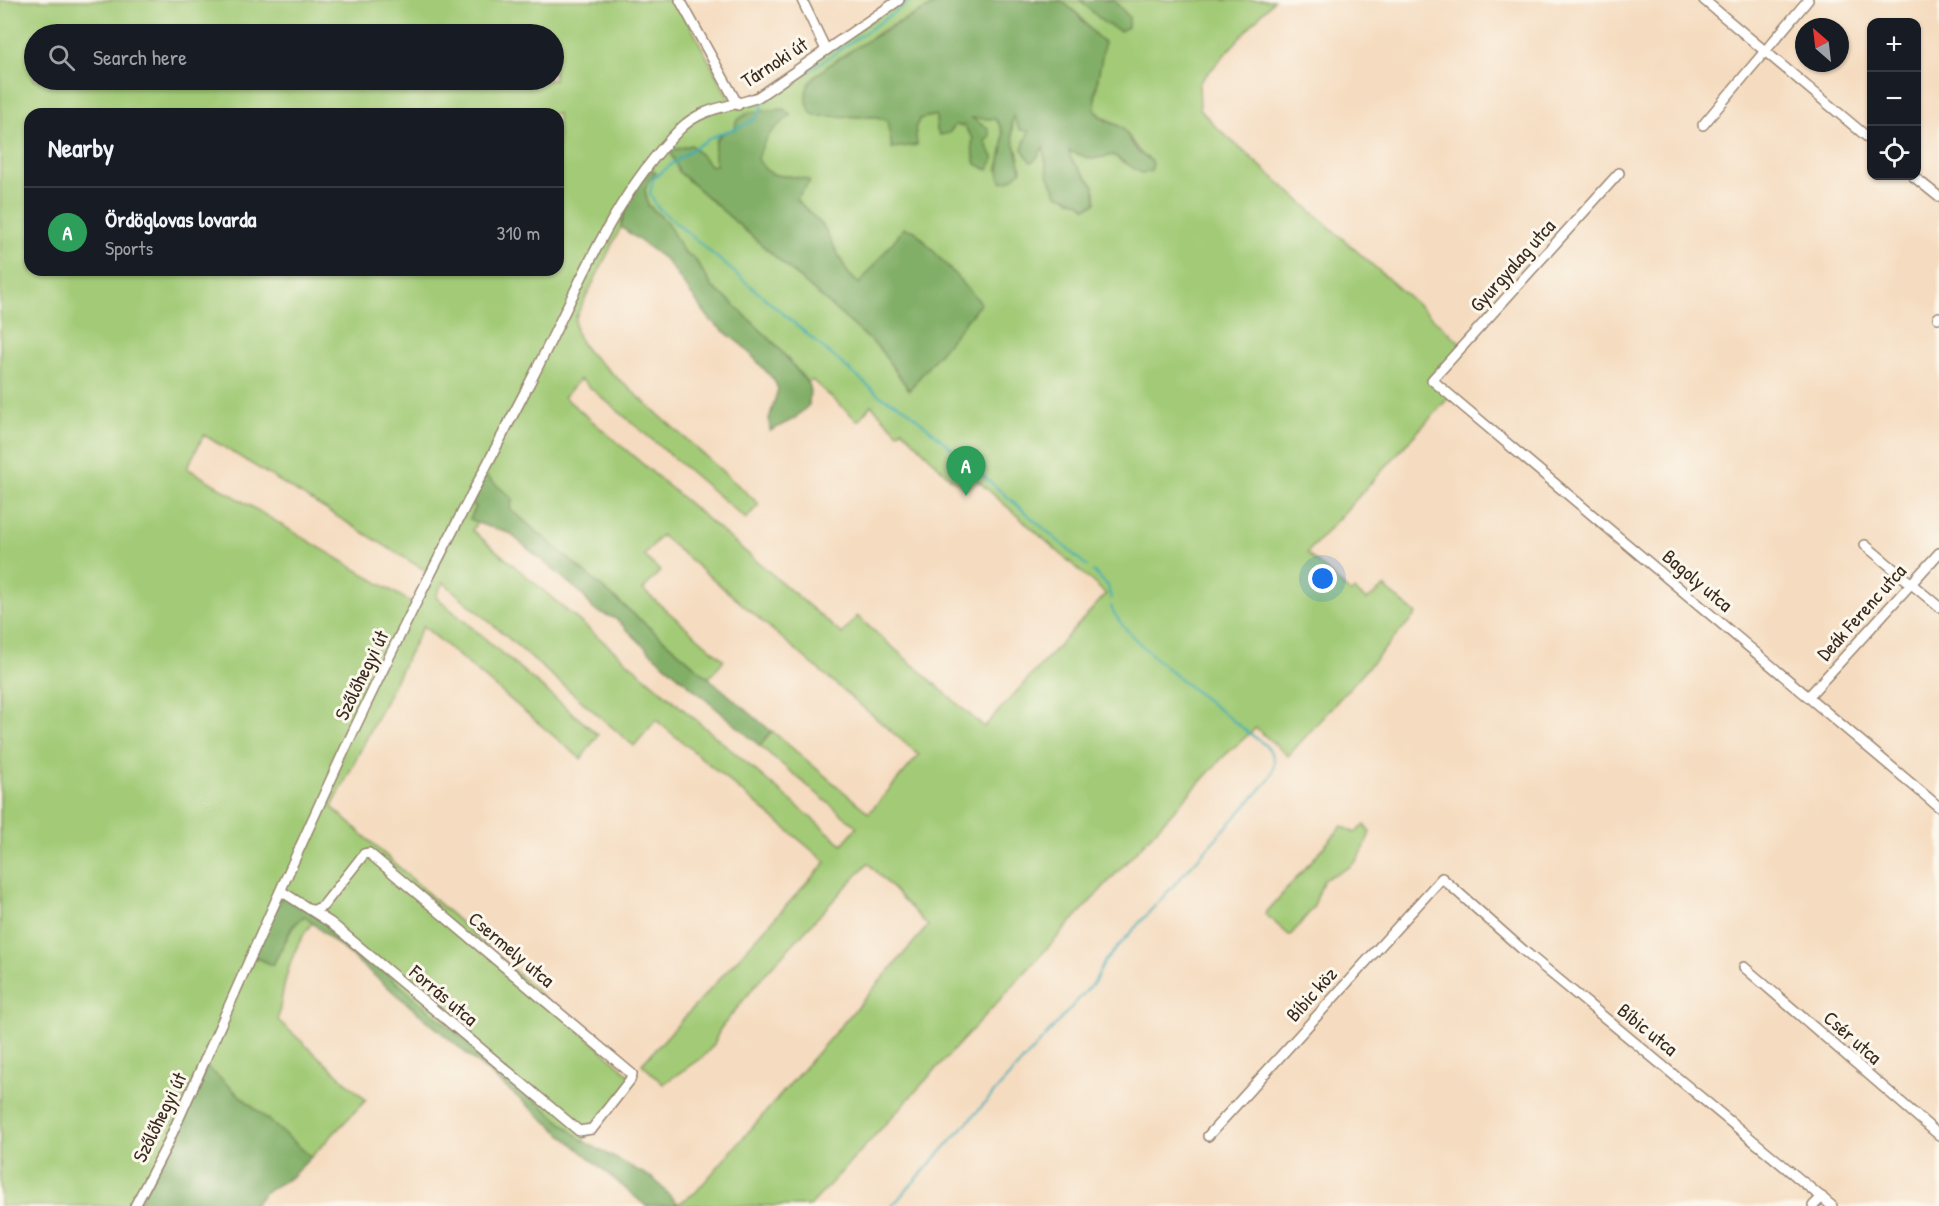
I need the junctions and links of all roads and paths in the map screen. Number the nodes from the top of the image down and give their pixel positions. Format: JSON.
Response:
{"nodes":[{"id":1,"x":680,"y":0,"type":"edge"},
{"id":2,"x":802,"y":0,"type":"edge"},
{"id":3,"x":898,"y":0,"type":"edge"},
{"id":4,"x":1704,"y":0,"type":"edge"},
{"id":5,"x":1808,"y":0,"type":"edge"},
{"id":6,"x":826,"y":50,"type":"junction"},
{"id":7,"x":1765,"y":51,"type":"junction"},
{"id":8,"x":738,"y":105,"type":"junction"},
{"id":9,"x":1703,"y":125,"type":"dead end"},
{"id":10,"x":1867,"y":137,"type":"edge"},
{"id":11,"x":643,"y":172,"type":"joint"},
{"id":12,"x":1619,"y":173,"type":"dead end"},
{"id":13,"x":1917,"y":180,"type":"edge"},
{"id":14,"x":1939,"y":198,"type":"edge"},
{"id":15,"x":1432,"y":381,"type":"joint"},
{"id":16,"x":1865,"y":545,"type":"dead end"},
{"id":17,"x":1939,"y":553,"type":"edge"},
{"id":18,"x":1911,"y":584,"type":"junction"},
{"id":19,"x":1939,"y":607,"type":"edge"},
{"id":20,"x":1809,"y":696,"type":"junction"},
{"id":21,"x":1939,"y":807,"type":"edge"},
{"id":22,"x":1442,"y":878,"type":"joint"},
{"id":23,"x":281,"y":891,"type":"junction"},
{"id":24,"x":314,"y":910,"type":"junction"},
{"id":25,"x":1744,"y":967,"type":"dead end"},
{"id":26,"x":579,"y":1131,"type":"joint"},
{"id":27,"x":1939,"y":1135,"type":"edge"},
{"id":28,"x":1208,"y":1136,"type":"dead end"},
{"id":29,"x":1822,"y":1197,"type":"junction"},
{"id":30,"x":135,"y":1206,"type":"edge"},
{"id":31,"x":1813,"y":1206,"type":"edge"},
{"id":32,"x":1832,"y":1206,"type":"edge"}],
"edges":[{"from":1,"to":8,"type":"street"},
{"from":2,"to":6,"type":"street"},
{"from":3,"to":6,"type":"street","name":"Tárnoki út"},
{"from":4,"to":7,"type":"street"},
{"from":5,"to":7,"type":"street"},
{"from":6,"to":8,"type":"street","name":"Tárnoki út"},
{"from":7,"to":9,"type":"street"},
{"from":7,"to":10,"type":"street"},
{"from":8,"to":11,"type":"street","name":"Tárnoki út"},
{"from":11,"to":23,"type":"street","name":"Szőlőhegyi út"},
{"from":12,"to":15,"type":"street","name":"Gyurgyalag utca"},
{"from":13,"to":14,"type":"street"},
{"from":15,"to":20,"type":"street","name":"Bagoly utca"},
{"from":16,"to":18,"type":"street"},
{"from":17,"to":18,"type":"street","name":"Deák Ferenc utca"},
{"from":18,"to":19,"type":"street"},
{"from":18,"to":20,"type":"street","name":"Deák Ferenc utca"},
{"from":20,"to":21,"type":"street","name":"Bagoly utca"},
{"from":22,"to":28,"type":"street","name":"Bíbic köz"},
{"from":22,"to":29,"type":"street","name":"Bíbic utca"},
{"from":23,"to":24,"type":"street","name":"Forrás utca"},
{"from":23,"to":30,"type":"street","name":"Szőlőhegyi út"},
{"from":24,"to":26,"type":"street","name":"Forrás utca"},
{"from":24,"to":26,"type":"street","name":"Csermely utca"},
{"from":25,"to":27,"type":"street","name":"Csér utca"},
{"from":29,"to":31,"type":"street"},
{"from":29,"to":32,"type":"street","name":"Bíbic utca"}]}
